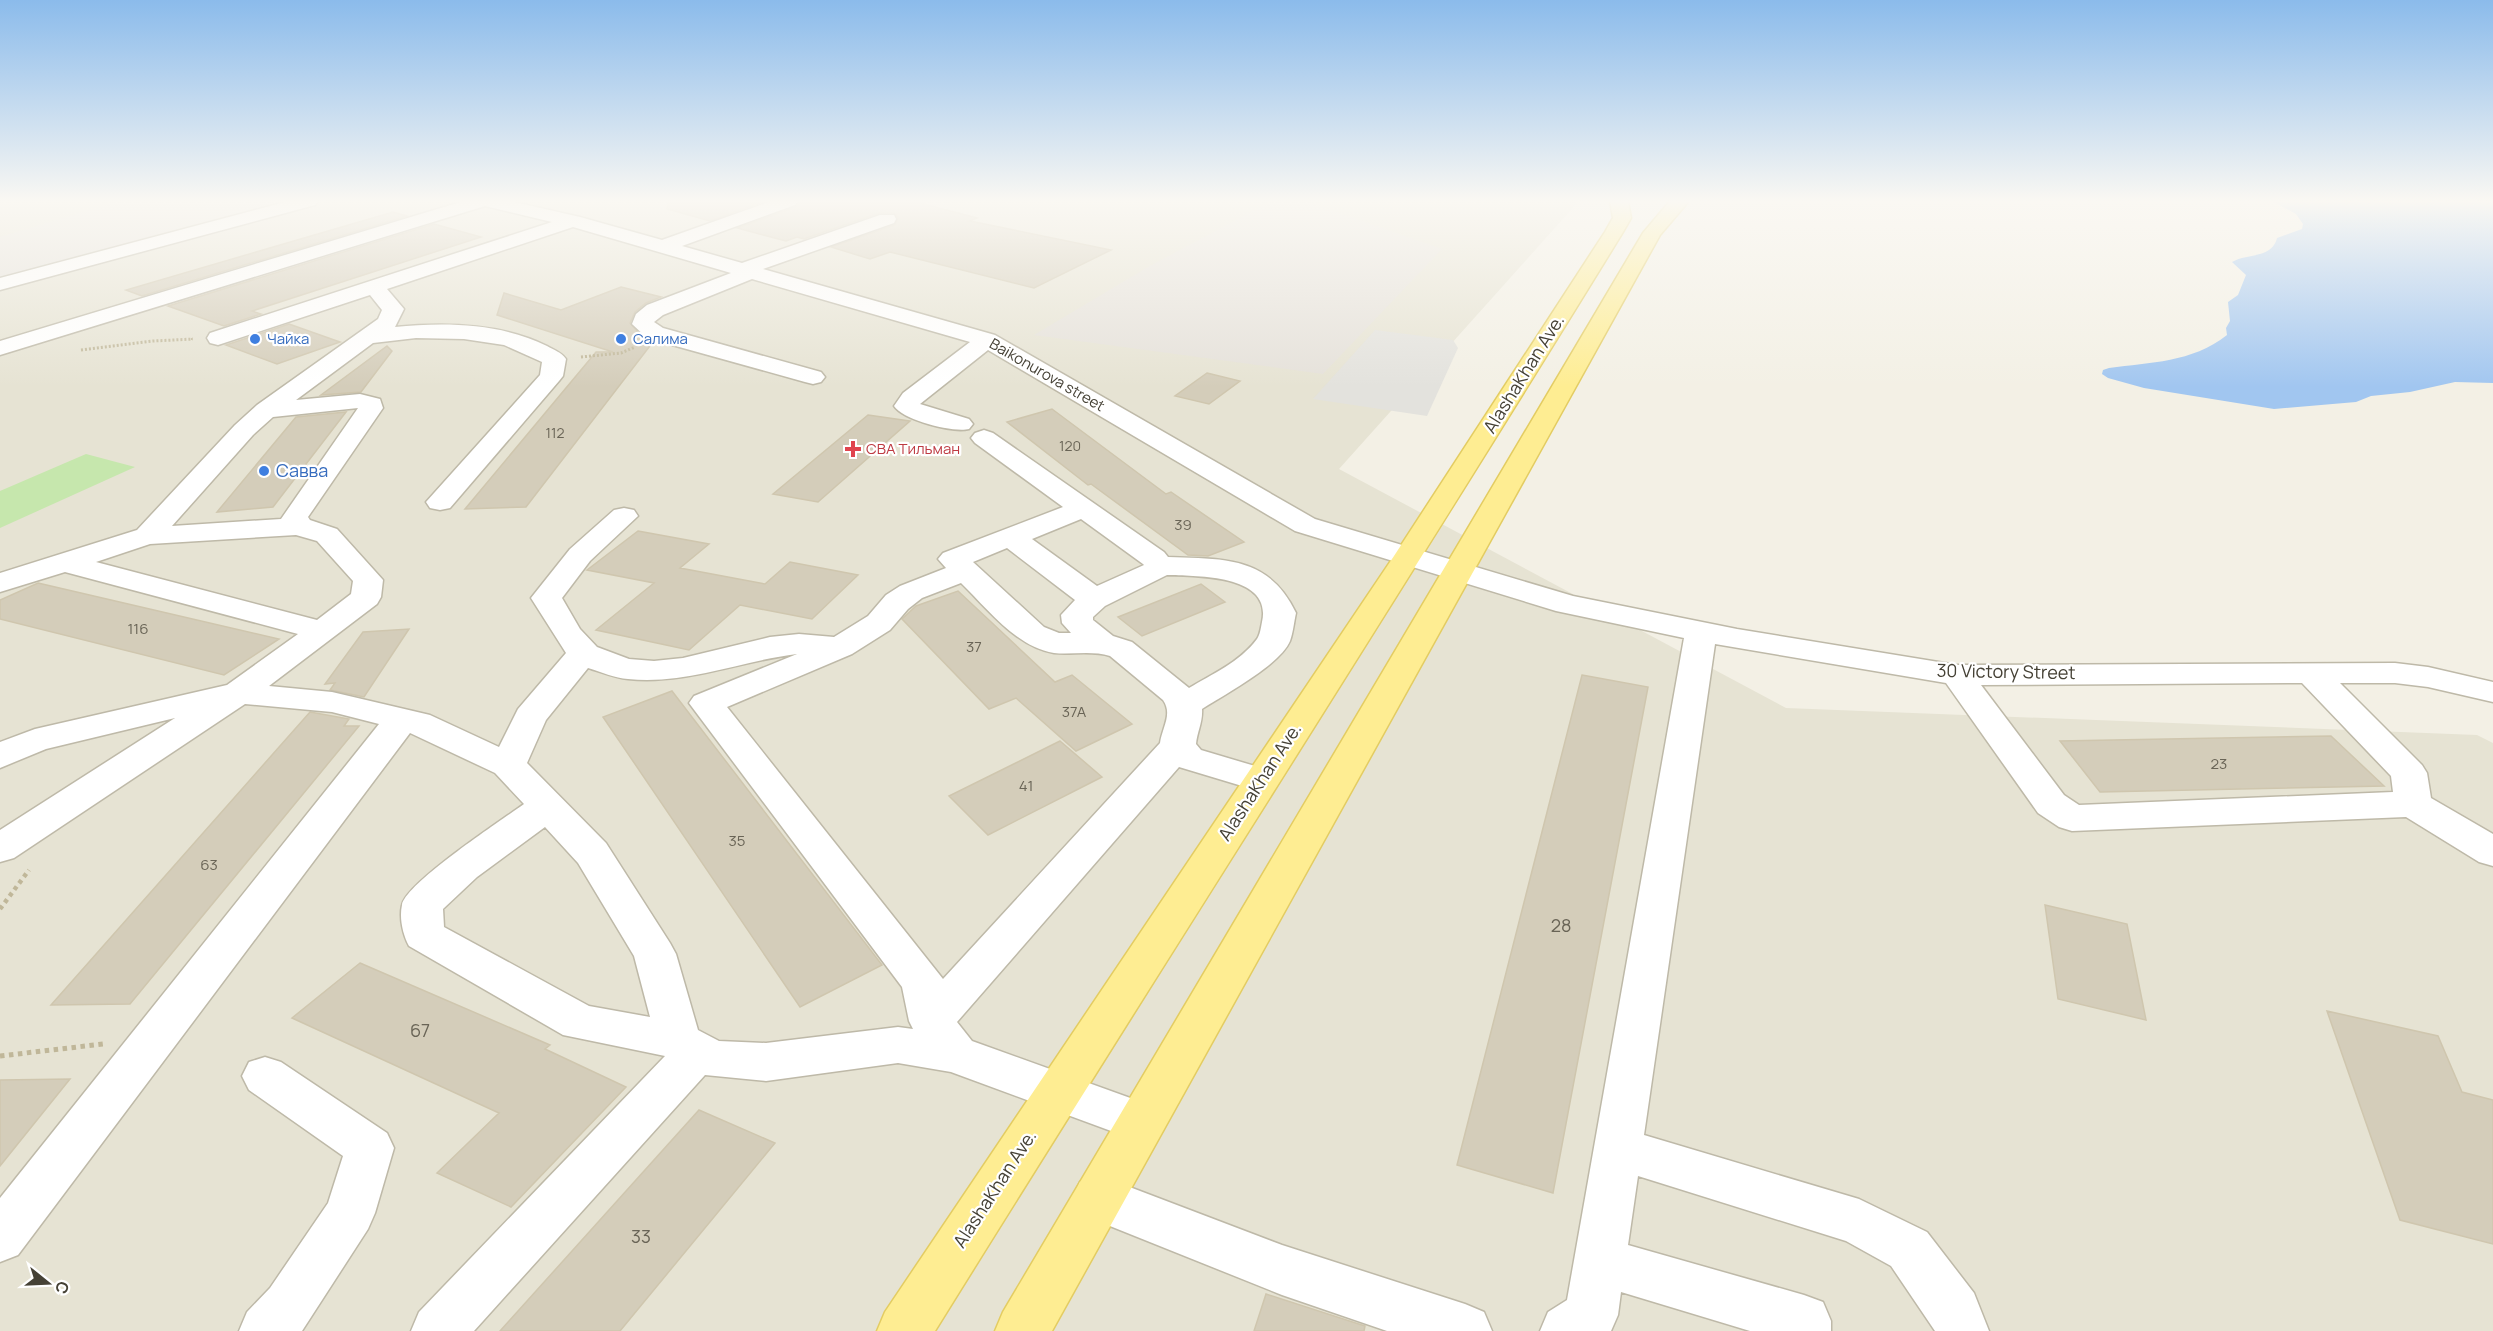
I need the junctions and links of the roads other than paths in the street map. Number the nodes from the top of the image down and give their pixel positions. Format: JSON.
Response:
{"nodes":[{"id":1,"x":78,"y":263,"type":"edge"},
{"id":2,"x":280,"y":263,"type":"edge"},
{"id":3,"x":446,"y":263,"type":"edge"},
{"id":4,"x":719,"y":263,"type":"edge"},
{"id":5,"x":768,"y":263,"type":"edge"},
{"id":6,"x":1588,"y":263,"type":"edge"},
{"id":7,"x":1635,"y":263,"type":"edge"},
{"id":8,"x":747,"y":271,"type":"junction"},
{"id":9,"x":0,"y":284,"type":"edge"},
{"id":10,"x":374,"y":287,"type":"junction"},
{"id":11,"x":369,"y":337,"type":"junction"},
{"id":12,"x":218,"y":338,"type":"road end"},
{"id":13,"x":987,"y":339,"type":"junction"},
{"id":14,"x":0,"y":348,"type":"edge"},
{"id":15,"x":813,"y":377,"type":"dead end"},
{"id":16,"x":266,"y":410,"type":"junction"},
{"id":17,"x":440,"y":502,"type":"dead end"},
{"id":18,"x":1083,"y":509,"type":"junction"},
{"id":19,"x":624,"y":516,"type":"dead end"},
{"id":20,"x":298,"y":526,"type":"junction"},
{"id":21,"x":147,"y":536,"type":"junction"},
{"id":22,"x":1011,"y":537,"type":"junction"},
{"id":23,"x":1410,"y":556,"type":"junction"},
{"id":24,"x":62,"y":562,"type":"junction"},
{"id":25,"x":1158,"y":566,"type":"junction"},
{"id":26,"x":1457,"y":569,"type":"junction"},
{"id":27,"x":965,"y":570,"type":"junction"},
{"id":28,"x":0,"y":583,"type":"edge"},
{"id":29,"x":1094,"y":599,"type":"junction"},
{"id":30,"x":323,"y":631,"type":"junction"},
{"id":31,"x":1701,"y":632,"type":"junction"},
{"id":32,"x":1102,"y":643,"type":"junction"},
{"id":33,"x":841,"y":647,"type":"junction"},
{"id":34,"x":583,"y":653,"type":"junction"},
{"id":35,"x":2310,"y":672,"type":"junction"},
{"id":36,"x":1957,"y":675,"type":"junction"},
{"id":37,"x":2493,"y":692,"type":"edge"},
{"id":38,"x":238,"y":693,"type":"junction"},
{"id":39,"x":1184,"y":705,"type":"junction"},
{"id":40,"x":402,"y":719,"type":"junction"},
{"id":41,"x":0,"y":729,"type":"edge"},
{"id":42,"x":35,"y":740,"type":"junction"},
{"id":43,"x":1178,"y":746,"type":"junction"},
{"id":44,"x":0,"y":756,"type":"edge"},
{"id":45,"x":508,"y":765,"type":"junction"},
{"id":46,"x":1262,"y":780,"type":"junction"},
{"id":47,"x":2412,"y":804,"type":"junction"},
{"id":48,"x":546,"y":807,"type":"junction"},
{"id":49,"x":0,"y":848,"type":"edge"},
{"id":50,"x":2493,"y":852,"type":"edge"},
{"id":51,"x":931,"y":1021,"type":"junction"},
{"id":52,"x":688,"y":1046,"type":"junction"},
{"id":53,"x":956,"y":1054,"type":"junction"},
{"id":54,"x":266,"y":1076,"type":"dead end"},
{"id":55,"x":1058,"y":1092,"type":"junction"},
{"id":56,"x":1141,"y":1122,"type":"junction"},
{"id":57,"x":1617,"y":1148,"type":"junction"},
{"id":58,"x":1098,"y":1198,"type":"junction"},
{"id":59,"x":0,"y":1238,"type":"edge"},
{"id":60,"x":1599,"y":1261,"type":"junction"},
{"id":61,"x":1446,"y":1328,"type":"edge"},
{"id":62,"x":266,"y":1331,"type":"edge"},
{"id":63,"x":438,"y":1331,"type":"edge"},
{"id":64,"x":904,"y":1331,"type":"edge"},
{"id":65,"x":1022,"y":1331,"type":"edge"},
{"id":66,"x":1567,"y":1331,"type":"edge"},
{"id":67,"x":1804,"y":1331,"type":"edge"},
{"id":68,"x":1962,"y":1331,"type":"edge"}],
"edges":[{"from":1,"to":9,"type":"street"},
{"from":2,"to":14,"type":"street"},
{"from":3,"to":10,"type":"street"},
{"from":4,"to":8,"type":"street","name":"Baikonurova street"},
{"from":5,"to":8,"type":"street"},
{"from":6,"to":23,"type":"main road","name":"AlashaKhan Ave."},
{"from":7,"to":26,"type":"main road","name":"AlashaKhan Ave."},
{"from":8,"to":13,"type":"street","name":"Baikonurova street"},
{"from":8,"to":15,"type":"street"},
{"from":10,"to":11,"type":"street"},
{"from":10,"to":12,"type":"street"},
{"from":11,"to":16,"type":"street"},
{"from":11,"to":17,"type":"street"},
{"from":13,"to":18,"type":"street"},
{"from":13,"to":23,"type":"street","name":"Baikonurova street"},
{"from":16,"to":20,"type":"street"},
{"from":16,"to":21,"type":"street"},
{"from":18,"to":22,"type":"street"},
{"from":18,"to":25,"type":"street"},
{"from":19,"to":34,"type":"street"},
{"from":20,"to":21,"type":"street"},
{"from":20,"to":30,"type":"street"},
{"from":21,"to":24,"type":"street"},
{"from":22,"to":27,"type":"street"},
{"from":22,"to":29,"type":"street"},
{"from":23,"to":26,"type":"street","name":"Baikonurova street"},
{"from":23,"to":46,"type":"main road","name":"AlashaKhan Ave."},
{"from":24,"to":28,"type":"street"},
{"from":24,"to":30,"type":"street"},
{"from":25,"to":29,"type":"street"},
{"from":25,"to":39,"type":"street"},
{"from":26,"to":31,"type":"street","name":"30 Victory Street"},
{"from":26,"to":56,"type":"main road","name":"AlashaKhan Ave."},
{"from":27,"to":32,"type":"street"},
{"from":27,"to":33,"type":"street"},
{"from":29,"to":32,"type":"street"},
{"from":30,"to":38,"type":"street"},
{"from":31,"to":36,"type":"street","name":"30 Victory Street"},
{"from":31,"to":57,"type":"street"},
{"from":32,"to":39,"type":"street"},
{"from":33,"to":34,"type":"street"},
{"from":33,"to":51,"type":"street"},
{"from":34,"to":45,"type":"street"},
{"from":35,"to":36,"type":"street","name":"30 Victory Street"},
{"from":35,"to":37,"type":"street","name":"30 Victory Street"},
{"from":35,"to":47,"type":"street"},
{"from":36,"to":47,"type":"street"},
{"from":38,"to":40,"type":"street"},
{"from":38,"to":42,"type":"street"},
{"from":38,"to":49,"type":"street"},
{"from":39,"to":43,"type":"street"},
{"from":40,"to":45,"type":"street"},
{"from":40,"to":59,"type":"street"},
{"from":41,"to":42,"type":"street"},
{"from":42,"to":44,"type":"street"},
{"from":43,"to":46,"type":"street"},
{"from":43,"to":51,"type":"street"},
{"from":45,"to":48,"type":"street"},
{"from":46,"to":55,"type":"main road","name":"AlashaKhan Ave."},
{"from":47,"to":50,"type":"street"},
{"from":48,"to":52,"type":"street"},
{"from":48,"to":52,"type":"street"},
{"from":51,"to":53,"type":"street"},
{"from":52,"to":53,"type":"street"},
{"from":52,"to":63,"type":"street"},
{"from":53,"to":55,"type":"street"},
{"from":54,"to":62,"type":"street"},
{"from":55,"to":56,"type":"street"},
{"from":55,"to":64,"type":"main road","name":"AlashaKhan Ave."},
{"from":56,"to":58,"type":"main road","name":"AlashaKhan Ave."},
{"from":57,"to":60,"type":"street"},
{"from":57,"to":68,"type":"street"},
{"from":58,"to":61,"type":"street"},
{"from":58,"to":65,"type":"main road","name":"AlashaKhan Ave."},
{"from":60,"to":66,"type":"street"},
{"from":60,"to":67,"type":"street"}]}
